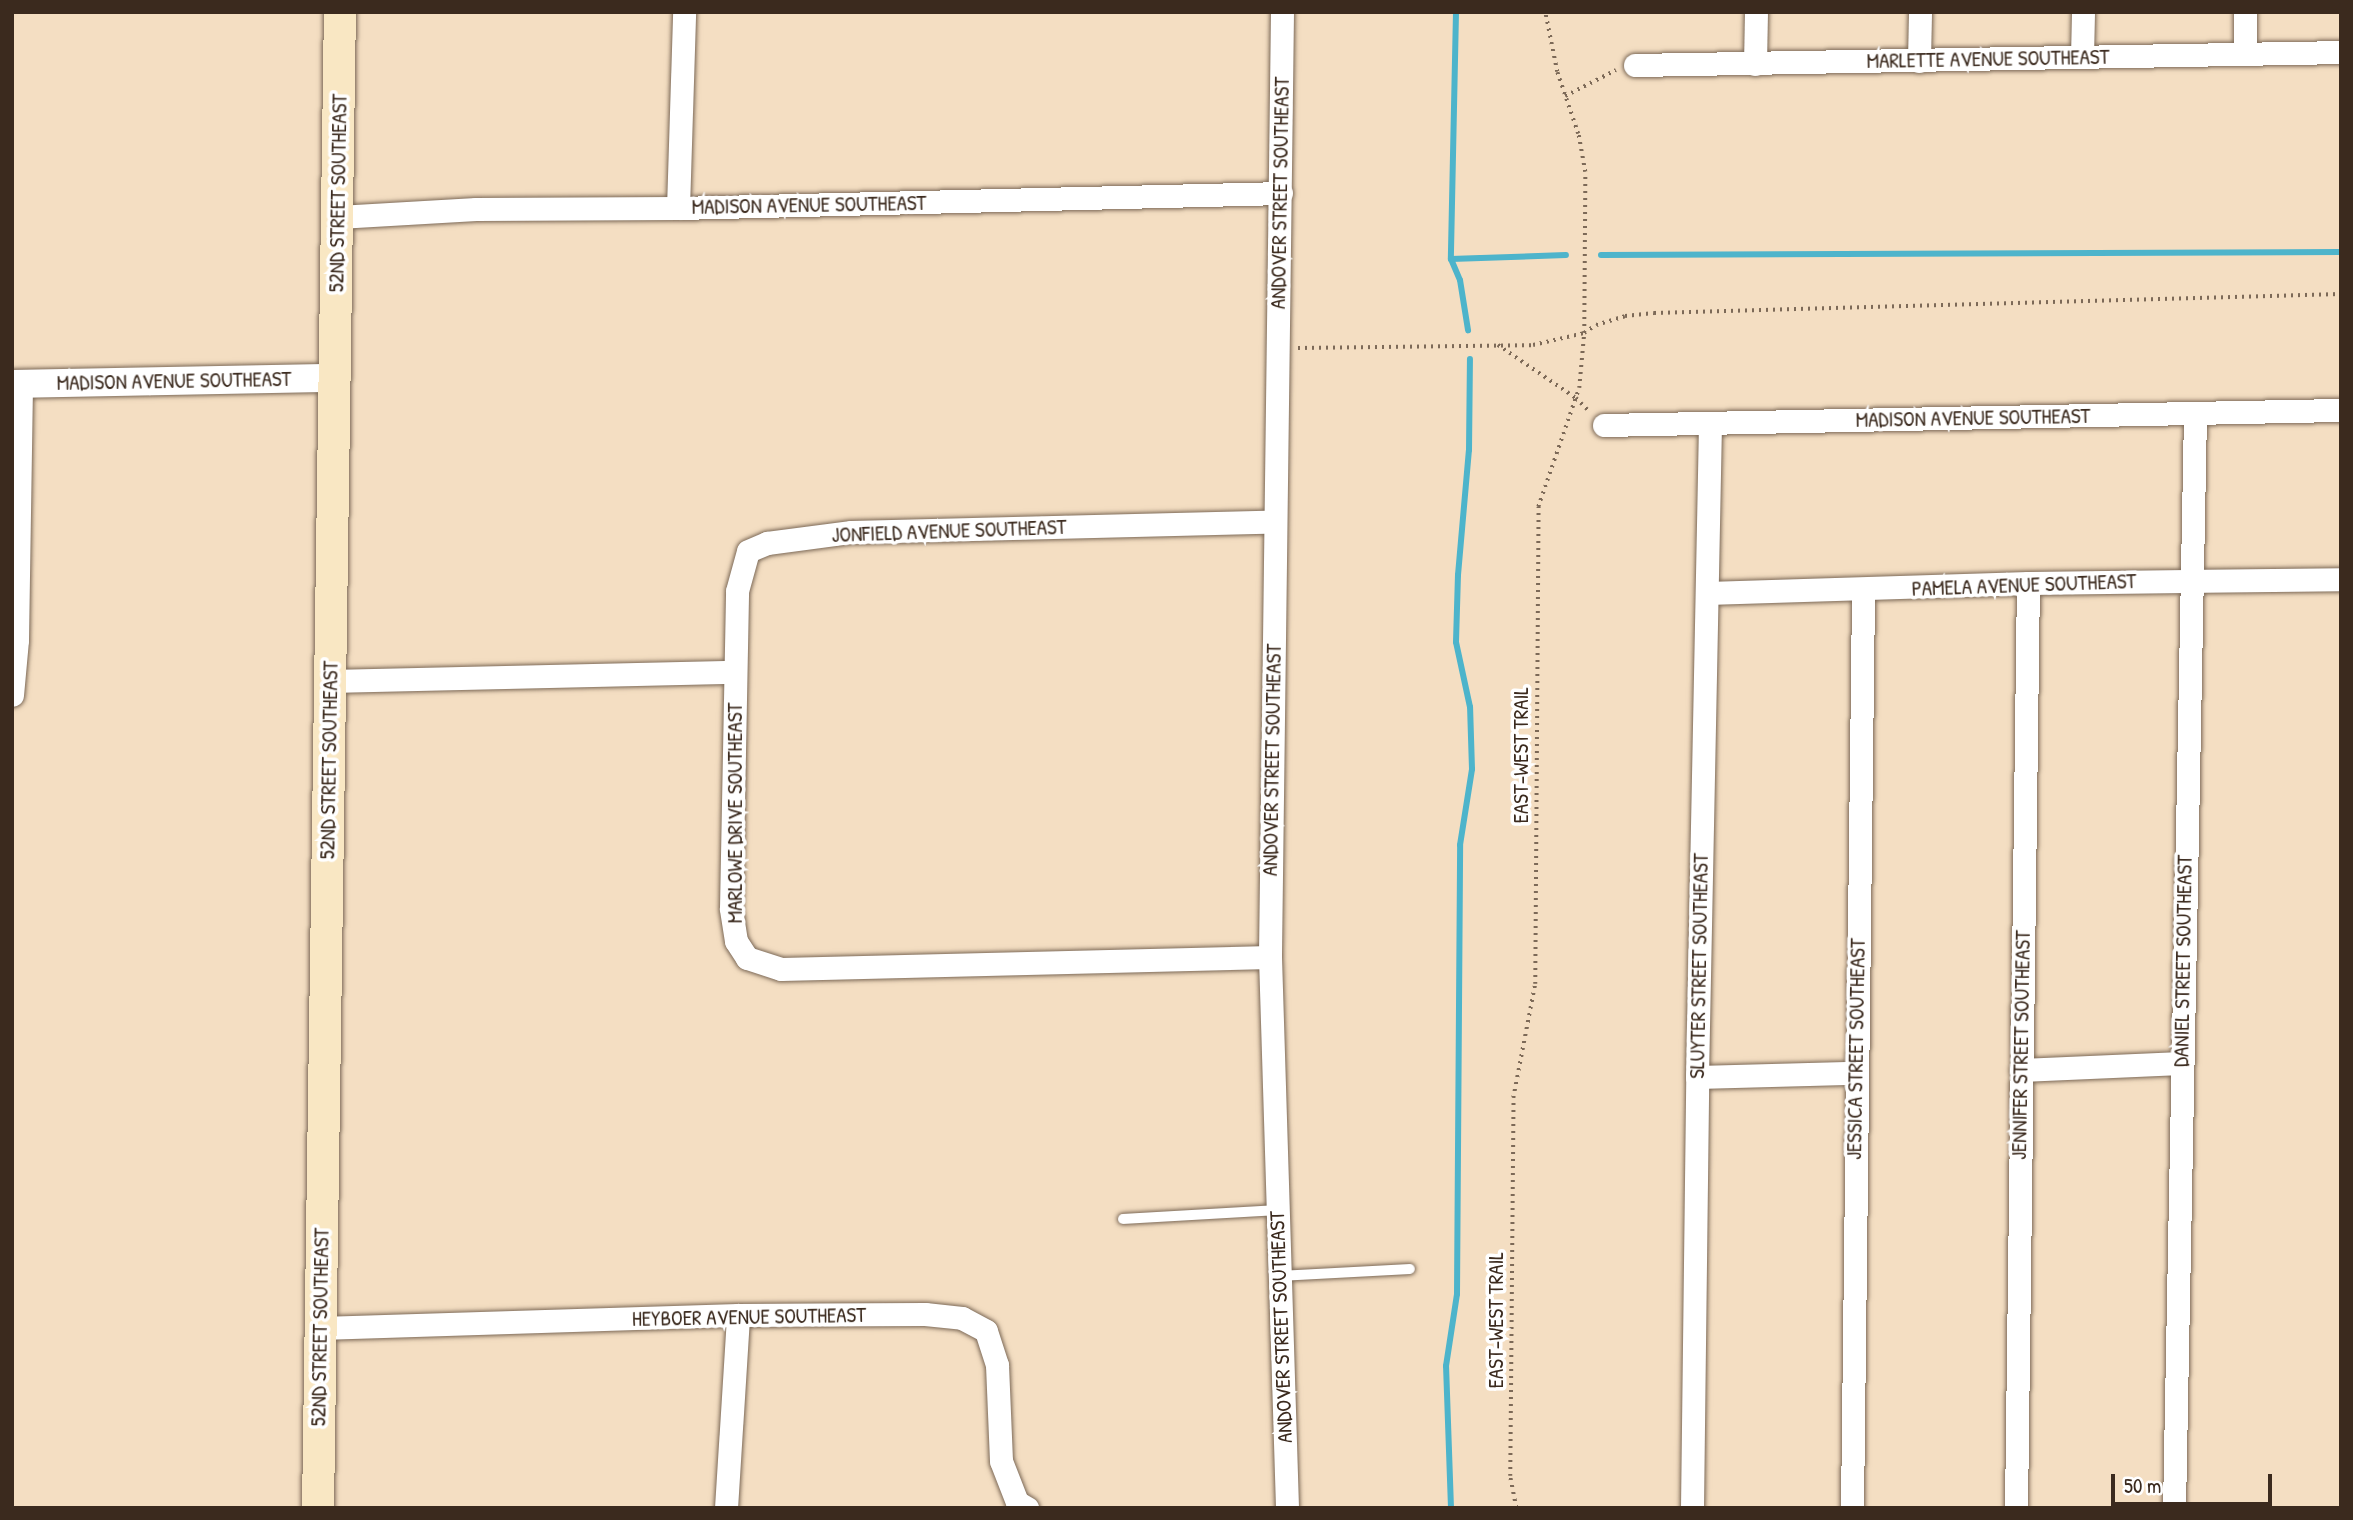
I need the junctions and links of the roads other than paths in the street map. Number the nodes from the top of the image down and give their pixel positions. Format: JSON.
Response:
{"nodes":[{"id":1,"x":340,"y":12,"type":"edge"},
{"id":2,"x":684,"y":12,"type":"edge"},
{"id":3,"x":1282,"y":12,"type":"edge"},
{"id":4,"x":1756,"y":12,"type":"edge"},
{"id":5,"x":1920,"y":12,"type":"edge"},
{"id":6,"x":2082,"y":12,"type":"edge"},
{"id":7,"x":2245,"y":12,"type":"edge"},
{"id":8,"x":2341,"y":52,"type":"edge"},
{"id":9,"x":2245,"y":54,"type":"junction"},
{"id":10,"x":2082,"y":57,"type":"junction"},
{"id":11,"x":1919,"y":61,"type":"junction"},
{"id":12,"x":1755,"y":64,"type":"junction"},
{"id":13,"x":1635,"y":65,"type":"road end"},
{"id":14,"x":1280,"y":193,"type":"junction"},
{"id":15,"x":678,"y":208,"type":"junction"},
{"id":16,"x":338,"y":217,"type":"junction"},
{"id":17,"x":336,"y":378,"type":"junction"},
{"id":18,"x":17,"y":384,"type":"edge"},
{"id":19,"x":2341,"y":410,"type":"edge"},
{"id":20,"x":2195,"y":414,"type":"junction"},
{"id":21,"x":1710,"y":424,"type":"junction"},
{"id":22,"x":1604,"y":425,"type":"road end"},
{"id":23,"x":1275,"y":522,"type":"junction"},
{"id":24,"x":2341,"y":579,"type":"edge"},
{"id":25,"x":2193,"y":580,"type":"junction"},
{"id":26,"x":2028,"y":583,"type":"junction"},
{"id":27,"x":1863,"y":590,"type":"junction"},
{"id":28,"x":1707,"y":593,"type":"junction"},
{"id":29,"x":735,"y":672,"type":"junction"},
{"id":30,"x":330,"y":681,"type":"junction"},
{"id":31,"x":12,"y":695,"type":"edge"},
{"id":32,"x":1270,"y":957,"type":"junction"},
{"id":33,"x":2181,"y":1063,"type":"junction"},
{"id":34,"x":2021,"y":1070,"type":"junction"},
{"id":35,"x":1856,"y":1073,"type":"junction"},
{"id":36,"x":1697,"y":1077,"type":"junction"},
{"id":37,"x":1278,"y":1210,"type":"junction"},
{"id":38,"x":1123,"y":1219,"type":"dead end"},
{"id":39,"x":1410,"y":1269,"type":"dead end"},
{"id":40,"x":1279,"y":1276,"type":"junction"},
{"id":41,"x":738,"y":1315,"type":"junction"},
{"id":42,"x":320,"y":1328,"type":"junction"},
{"id":43,"x":318,"y":1508,"type":"edge"},
{"id":44,"x":726,"y":1508,"type":"edge"},
{"id":45,"x":1027,"y":1508,"type":"edge"},
{"id":46,"x":1287,"y":1508,"type":"edge"},
{"id":47,"x":1692,"y":1508,"type":"edge"},
{"id":48,"x":1852,"y":1508,"type":"edge"},
{"id":49,"x":2016,"y":1508,"type":"edge"},
{"id":50,"x":2174,"y":1508,"type":"edge"}],
"edges":[{"from":1,"to":16,"type":"main road","name":"52ND STREET SOUTHEAST"},
{"from":2,"to":15,"type":"street"},
{"from":3,"to":14,"type":"street","name":"ANDOVER STREET SOUTHEAST"},
{"from":4,"to":12,"type":"street"},
{"from":5,"to":11,"type":"street"},
{"from":6,"to":10,"type":"street"},
{"from":7,"to":9,"type":"street"},
{"from":8,"to":9,"type":"street","name":"MARLETTE AVENUE SOUTHEAST"},
{"from":9,"to":10,"type":"street","name":"MARLETTE AVENUE SOUTHEAST"},
{"from":10,"to":11,"type":"street","name":"MARLETTE AVENUE SOUTHEAST"},
{"from":11,"to":12,"type":"street","name":"MARLETTE AVENUE SOUTHEAST"},
{"from":12,"to":13,"type":"street","name":"MARLETTE AVENUE SOUTHEAST"},
{"from":14,"to":15,"type":"street","name":"MADISON AVENUE SOUTHEAST"},
{"from":14,"to":23,"type":"street","name":"ANDOVER STREET SOUTHEAST"},
{"from":15,"to":16,"type":"street","name":"MADISON AVENUE SOUTHEAST"},
{"from":16,"to":17,"type":"main road","name":"52ND STREET SOUTHEAST"},
{"from":17,"to":18,"type":"street","name":"MADISON AVENUE SOUTHEAST"},
{"from":17,"to":30,"type":"main road","name":"52ND STREET SOUTHEAST"},
{"from":18,"to":31,"type":"street"},
{"from":19,"to":20,"type":"street","name":"MADISON AVENUE SOUTHEAST"},
{"from":20,"to":21,"type":"street","name":"MADISON AVENUE SOUTHEAST"},
{"from":20,"to":25,"type":"street","name":"DANIEL STREET SOUTHEAST"},
{"from":21,"to":22,"type":"street","name":"MADISON AVENUE SOUTHEAST"},
{"from":21,"to":28,"type":"street","name":"SLUYTER STREET SOUTHEAST"},
{"from":23,"to":29,"type":"street","name":"JONFIELD AVENUE SOUTHEAST"},
{"from":23,"to":32,"type":"street","name":"ANDOVER STREET SOUTHEAST"},
{"from":24,"to":25,"type":"street","name":"PAMELA AVENUE SOUTHEAST"},
{"from":25,"to":26,"type":"street","name":"PAMELA AVENUE SOUTHEAST"},
{"from":25,"to":33,"type":"street","name":"DANIEL STREET SOUTHEAST"},
{"from":26,"to":27,"type":"street","name":"PAMELA AVENUE SOUTHEAST"},
{"from":26,"to":34,"type":"street","name":"JENNIFER STREET SOUTHEAST"},
{"from":27,"to":28,"type":"street","name":"PAMELA AVENUE SOUTHEAST"},
{"from":27,"to":35,"type":"street","name":"JESSICA STREET SOUTHEAST"},
{"from":28,"to":36,"type":"street","name":"SLUYTER STREET SOUTHEAST"},
{"from":29,"to":30,"type":"street","name":"MARLOWE DRIVE SOUTHEAST"},
{"from":29,"to":32,"type":"street","name":"MARLOWE DRIVE SOUTHEAST"},
{"from":30,"to":42,"type":"main road","name":"52ND STREET SOUTHEAST"},
{"from":32,"to":37,"type":"street","name":"ANDOVER STREET SOUTHEAST"},
{"from":33,"to":34,"type":"street"},
{"from":33,"to":50,"type":"street","name":"DANIEL STREET SOUTHEAST"},
{"from":34,"to":49,"type":"street","name":"JENNIFER STREET SOUTHEAST"},
{"from":35,"to":36,"type":"street"},
{"from":35,"to":48,"type":"street","name":"JESSICA STREET SOUTHEAST"},
{"from":36,"to":47,"type":"street","name":"SLUYTER STREET SOUTHEAST"},
{"from":37,"to":38,"type":"lane"},
{"from":37,"to":40,"type":"street","name":"ANDOVER STREET SOUTHEAST"},
{"from":39,"to":40,"type":"lane"},
{"from":40,"to":46,"type":"street","name":"ANDOVER STREET SOUTHEAST"},
{"from":41,"to":42,"type":"street","name":"HEYBOER AVENUE SOUTHEAST"},
{"from":41,"to":44,"type":"street"},
{"from":41,"to":45,"type":"street","name":"HEYBOER AVENUE SOUTHEAST"},
{"from":42,"to":43,"type":"main road","name":"52ND STREET SOUTHEAST"}]}
